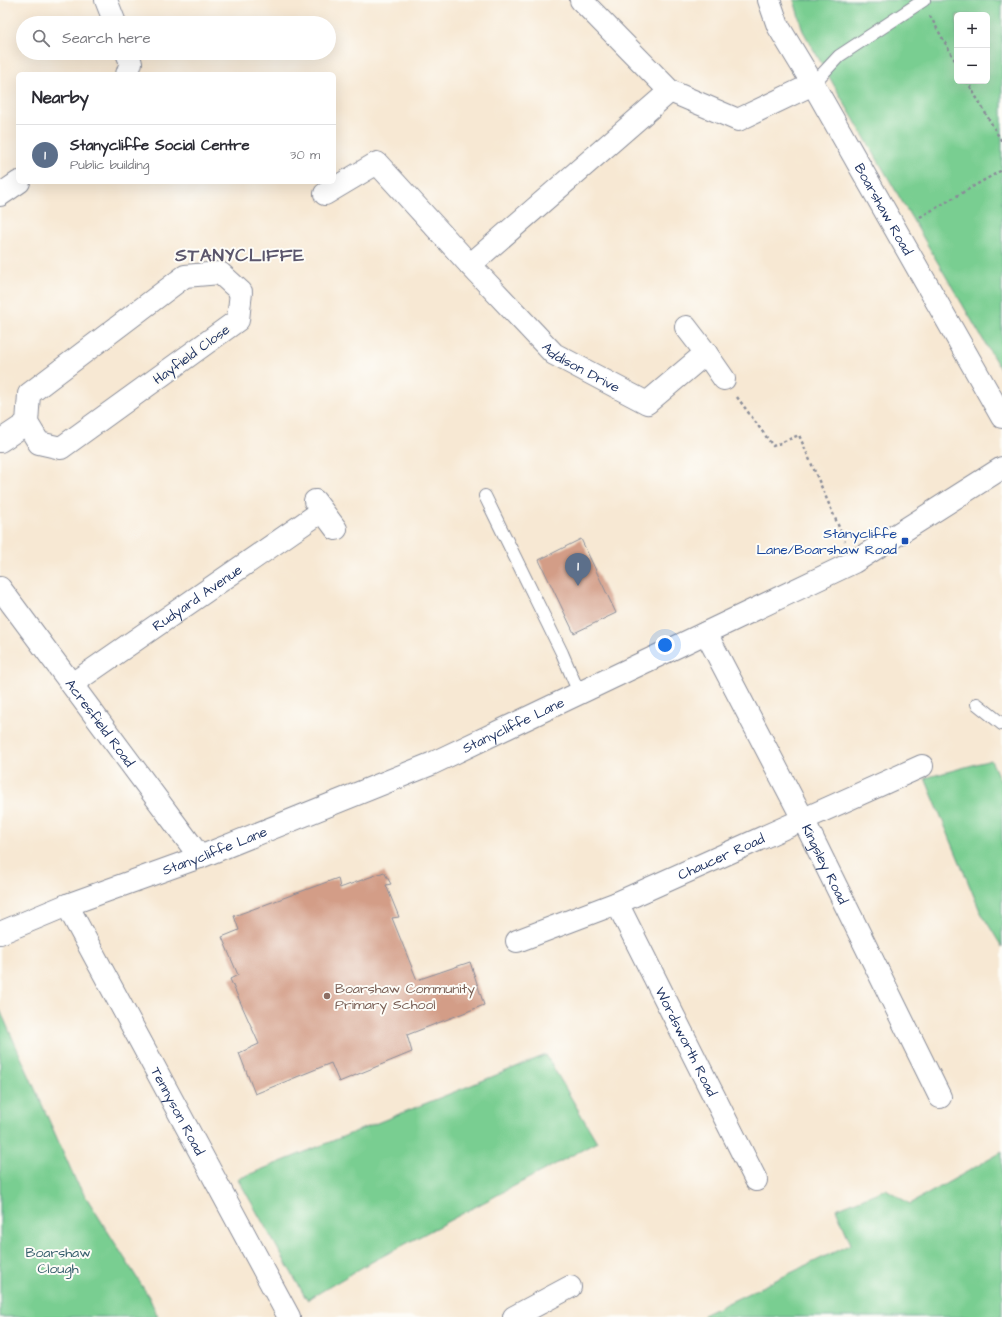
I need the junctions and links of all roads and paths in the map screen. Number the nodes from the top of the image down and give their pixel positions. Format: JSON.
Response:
{"nodes":[{"id":1,"x":106,"y":0,"type":"edge"},
{"id":2,"x":581,"y":0,"type":"edge"},
{"id":3,"x":769,"y":0,"type":"edge"},
{"id":4,"x":923,"y":1,"type":"edge"},
{"id":5,"x":112,"y":16,"type":"edge"},
{"id":6,"x":954,"y":58,"type":"edge"},
{"id":7,"x":130,"y":60,"type":"edge"},
{"id":8,"x":128,"y":72,"type":"edge"},
{"id":9,"x":813,"y":84,"type":"junction"},
{"id":10,"x":969,"y":84,"type":"edge"},
{"id":11,"x":670,"y":91,"type":"junction"},
{"id":12,"x":1002,"y":142,"type":"edge"},
{"id":13,"x":1002,"y":170,"type":"edge"},
{"id":14,"x":16,"y":184,"type":"edge"},
{"id":15,"x":325,"y":194,"type":"dead end"},
{"id":16,"x":0,"y":195,"type":"edge"},
{"id":17,"x":920,"y":217,"type":"dead end"},
{"id":18,"x":470,"y":265,"type":"junction"},
{"id":19,"x":686,"y":327,"type":"dead end"},
{"id":20,"x":706,"y":353,"type":"junction"},
{"id":21,"x":724,"y":379,"type":"joint"},
{"id":22,"x":1002,"y":417,"type":"edge"},
{"id":23,"x":27,"y":423,"type":"junction"},
{"id":24,"x":0,"y":441,"type":"edge"},
{"id":25,"x":1002,"y":468,"type":"edge"},
{"id":26,"x":485,"y":496,"type":"dead end"},
{"id":27,"x":336,"y":529,"type":"dead end"},
{"id":28,"x":854,"y":562,"type":"junction"},
{"id":29,"x":0,"y":588,"type":"edge"},
{"id":30,"x":706,"y":633,"type":"junction"},
{"id":31,"x":72,"y":684,"type":"junction"},
{"id":32,"x":579,"y":693,"type":"junction"},
{"id":33,"x":978,"y":704,"type":"dead end"},
{"id":34,"x":1002,"y":724,"type":"edge"},
{"id":35,"x":922,"y":766,"type":"dead end"},
{"id":36,"x":802,"y":819,"type":"junction"},
{"id":37,"x":200,"y":857,"type":"junction"},
{"id":38,"x":617,"y":903,"type":"junction"},
{"id":39,"x":67,"y":905,"type":"junction"},
{"id":40,"x":0,"y":933,"type":"edge"},
{"id":41,"x":517,"y":941,"type":"dead end"},
{"id":42,"x":940,"y":1098,"type":"dead end"},
{"id":43,"x":756,"y":1180,"type":"dead end"},
{"id":44,"x":570,"y":1286,"type":"dead end"},
{"id":45,"x":289,"y":1317,"type":"edge"},
{"id":46,"x":514,"y":1317,"type":"edge"}],
"edges":[{"from":1,"to":5,"type":"street"},
{"from":2,"to":11,"type":"street"},
{"from":3,"to":9,"type":"street","name":"Boarshaw Road"},
{"from":4,"to":6,"type":"path"},
{"from":4,"to":9,"type":"lane"},
{"from":7,"to":8,"type":"street"},
{"from":9,"to":11,"type":"street"},
{"from":9,"to":22,"type":"street","name":"Boarshaw Road"},
{"from":10,"to":12,"type":"path"},
{"from":11,"to":18,"type":"street"},
{"from":13,"to":17,"type":"path"},
{"from":14,"to":16,"type":"street"},
{"from":15,"to":18,"type":"street","name":"Addison Drive"},
{"from":18,"to":20,"type":"street","name":"Addison Drive"},
{"from":19,"to":20,"type":"street"},
{"from":20,"to":21,"type":"street"},
{"from":21,"to":28,"type":"path"},
{"from":23,"to":23,"type":"street","name":"Hayfield Close"},
{"from":23,"to":24,"type":"street"},
{"from":25,"to":28,"type":"street","name":"Stanycliffe Lane"},
{"from":26,"to":32,"type":"lane"},
{"from":27,"to":31,"type":"street","name":"Rudyard Avenue"},
{"from":28,"to":30,"type":"street","name":"Stanycliffe Lane"},
{"from":29,"to":31,"type":"street","name":"Acresfield Road"},
{"from":30,"to":32,"type":"street","name":"Stanycliffe Lane"},
{"from":30,"to":36,"type":"street","name":"Kingsley Road"},
{"from":31,"to":37,"type":"street","name":"Acresfield Road"},
{"from":32,"to":37,"type":"street","name":"Stanycliffe Lane"},
{"from":33,"to":34,"type":"lane"},
{"from":35,"to":36,"type":"street","name":"Chaucer Road"},
{"from":36,"to":38,"type":"street","name":"Chaucer Road"},
{"from":36,"to":42,"type":"street","name":"Kingsley Road"},
{"from":37,"to":39,"type":"street","name":"Stanycliffe Lane"},
{"from":38,"to":41,"type":"street","name":"Chaucer Road"},
{"from":38,"to":43,"type":"street","name":"Wordsworth Road"},
{"from":39,"to":40,"type":"street","name":"Stanycliffe Lane"},
{"from":39,"to":45,"type":"street","name":"Tennyson Road"},
{"from":44,"to":46,"type":"street"}]}
